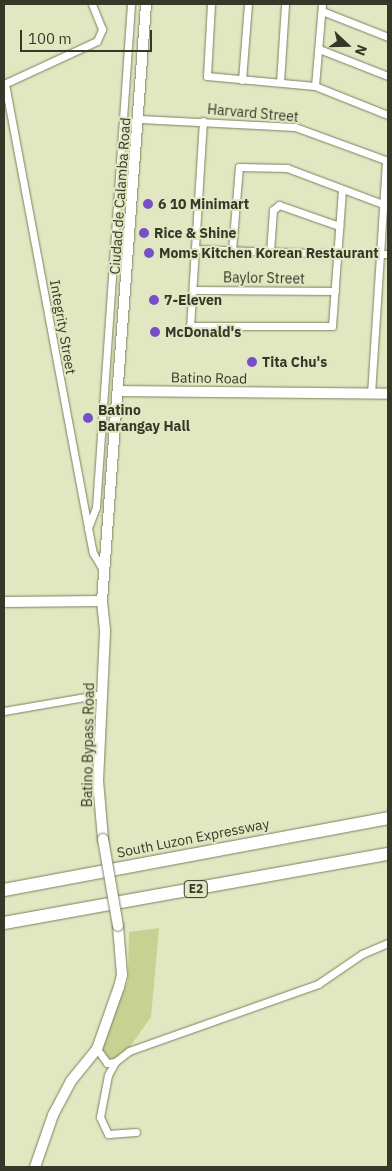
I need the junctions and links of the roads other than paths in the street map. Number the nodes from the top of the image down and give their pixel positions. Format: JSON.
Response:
{"nodes":[{"id":1,"x":92,"y":4,"type":"edge"},
{"id":2,"x":130,"y":4,"type":"edge"},
{"id":3,"x":146,"y":4,"type":"edge"},
{"id":4,"x":211,"y":4,"type":"edge"},
{"id":5,"x":248,"y":4,"type":"edge"},
{"id":6,"x":285,"y":4,"type":"edge"},
{"id":7,"x":322,"y":7,"type":"edge"},
{"id":8,"x":388,"y":37,"type":"edge"},
{"id":9,"x":319,"y":49,"type":"junction"},
{"id":10,"x":388,"y":76,"type":"edge"},
{"id":11,"x":242,"y":80,"type":"junction"},
{"id":12,"x":280,"y":82,"type":"junction"},
{"id":13,"x":4,"y":84,"type":"edge"},
{"id":14,"x":315,"y":86,"type":"junction"},
{"id":15,"x":388,"y":115,"type":"edge"},
{"id":16,"x":140,"y":119,"type":"junction"},
{"id":17,"x":204,"y":121,"type":"junction"},
{"id":18,"x":387,"y":160,"type":"edge"},
{"id":19,"x":342,"y":189,"type":"junction"},
{"id":20,"x":383,"y":204,"type":"junction"},
{"id":21,"x":339,"y":226,"type":"junction"},
{"id":22,"x":195,"y":249,"type":"junction"},
{"id":23,"x":232,"y":250,"type":"junction"},
{"id":24,"x":270,"y":252,"type":"junction"},
{"id":25,"x":338,"y":254,"type":"junction"},
{"id":26,"x":384,"y":254,"type":"edge"},
{"id":27,"x":193,"y":290,"type":"junction"},
{"id":28,"x":335,"y":291,"type":"junction"},
{"id":29,"x":119,"y":391,"type":"junction"},
{"id":30,"x":371,"y":394,"type":"junction"},
{"id":31,"x":388,"y":394,"type":"edge"},
{"id":32,"x":88,"y":528,"type":"junction"},
{"id":33,"x":104,"y":572,"type":"junction"},
{"id":34,"x":102,"y":600,"type":"junction"},
{"id":35,"x":4,"y":602,"type":"edge"},
{"id":36,"x":102,"y":694,"type":"junction"},
{"id":37,"x":4,"y":711,"type":"edge"},
{"id":38,"x":388,"y":818,"type":"edge"},
{"id":39,"x":388,"y":854,"type":"edge"},
{"id":40,"x":4,"y":890,"type":"edge"},
{"id":41,"x":4,"y":923,"type":"edge"},
{"id":42,"x":388,"y":943,"type":"edge"},
{"id":43,"x":97,"y":1050,"type":"junction"},
{"id":44,"x":115,"y":1062,"type":"junction"},
{"id":45,"x":136,"y":1132,"type":"dead end"},
{"id":46,"x":34,"y":1167,"type":"edge"}],
"edges":[{"from":1,"to":13,"type":"street"},
{"from":2,"to":32,"type":"street"},
{"from":3,"to":16,"type":"main road","name":"Ciudad de Calamba Road"},
{"from":4,"to":11,"type":"street"},
{"from":5,"to":11,"type":"street"},
{"from":6,"to":12,"type":"street"},
{"from":7,"to":8,"type":"street"},
{"from":7,"to":9,"type":"street"},
{"from":9,"to":10,"type":"street"},
{"from":9,"to":14,"type":"street"},
{"from":11,"to":12,"type":"street"},
{"from":12,"to":14,"type":"street"},
{"from":13,"to":32,"type":"street","name":"Integrity Street"},
{"from":14,"to":15,"type":"street"},
{"from":16,"to":17,"type":"street","name":"Harvard Street"},
{"from":16,"to":29,"type":"main road","name":"Ciudad de Calamba Road"},
{"from":17,"to":18,"type":"street","name":"Harvard Street"},
{"from":17,"to":22,"type":"street"},
{"from":18,"to":20,"type":"street"},
{"from":19,"to":20,"type":"street"},
{"from":19,"to":21,"type":"street"},
{"from":19,"to":23,"type":"street"},
{"from":20,"to":26,"type":"street"},
{"from":21,"to":24,"type":"street"},
{"from":21,"to":25,"type":"street"},
{"from":22,"to":23,"type":"street"},
{"from":22,"to":27,"type":"street"},
{"from":23,"to":24,"type":"street"},
{"from":24,"to":25,"type":"street"},
{"from":25,"to":28,"type":"street"},
{"from":26,"to":30,"type":"street"},
{"from":27,"to":28,"type":"street","name":"Baylor Street"},
{"from":27,"to":28,"type":"street"},
{"from":29,"to":30,"type":"main road","name":"Batino Road"},
{"from":29,"to":33,"type":"main road","name":"Ciudad de Calamba Road"},
{"from":30,"to":31,"type":"main road","name":"Batino Road"},
{"from":32,"to":33,"type":"street","name":"Integrity Street"},
{"from":33,"to":34,"type":"main road","name":"Batino Bypass Road"},
{"from":34,"to":35,"type":"main road"},
{"from":34,"to":36,"type":"main road","name":"Batino Bypass Road"},
{"from":36,"to":37,"type":"street"},
{"from":36,"to":43,"type":"main road","name":"Batino Bypass Road","bridge":true},
{"from":38,"to":40,"type":"highway","name":"South Luzon Expressway"},
{"from":39,"to":41,"type":"highway","number":"E2"},
{"from":42,"to":44,"type":"street"},
{"from":43,"to":44,"type":"street"},
{"from":43,"to":46,"type":"main road","name":"Batino Bypass Road"},
{"from":44,"to":45,"type":"street"}]}
